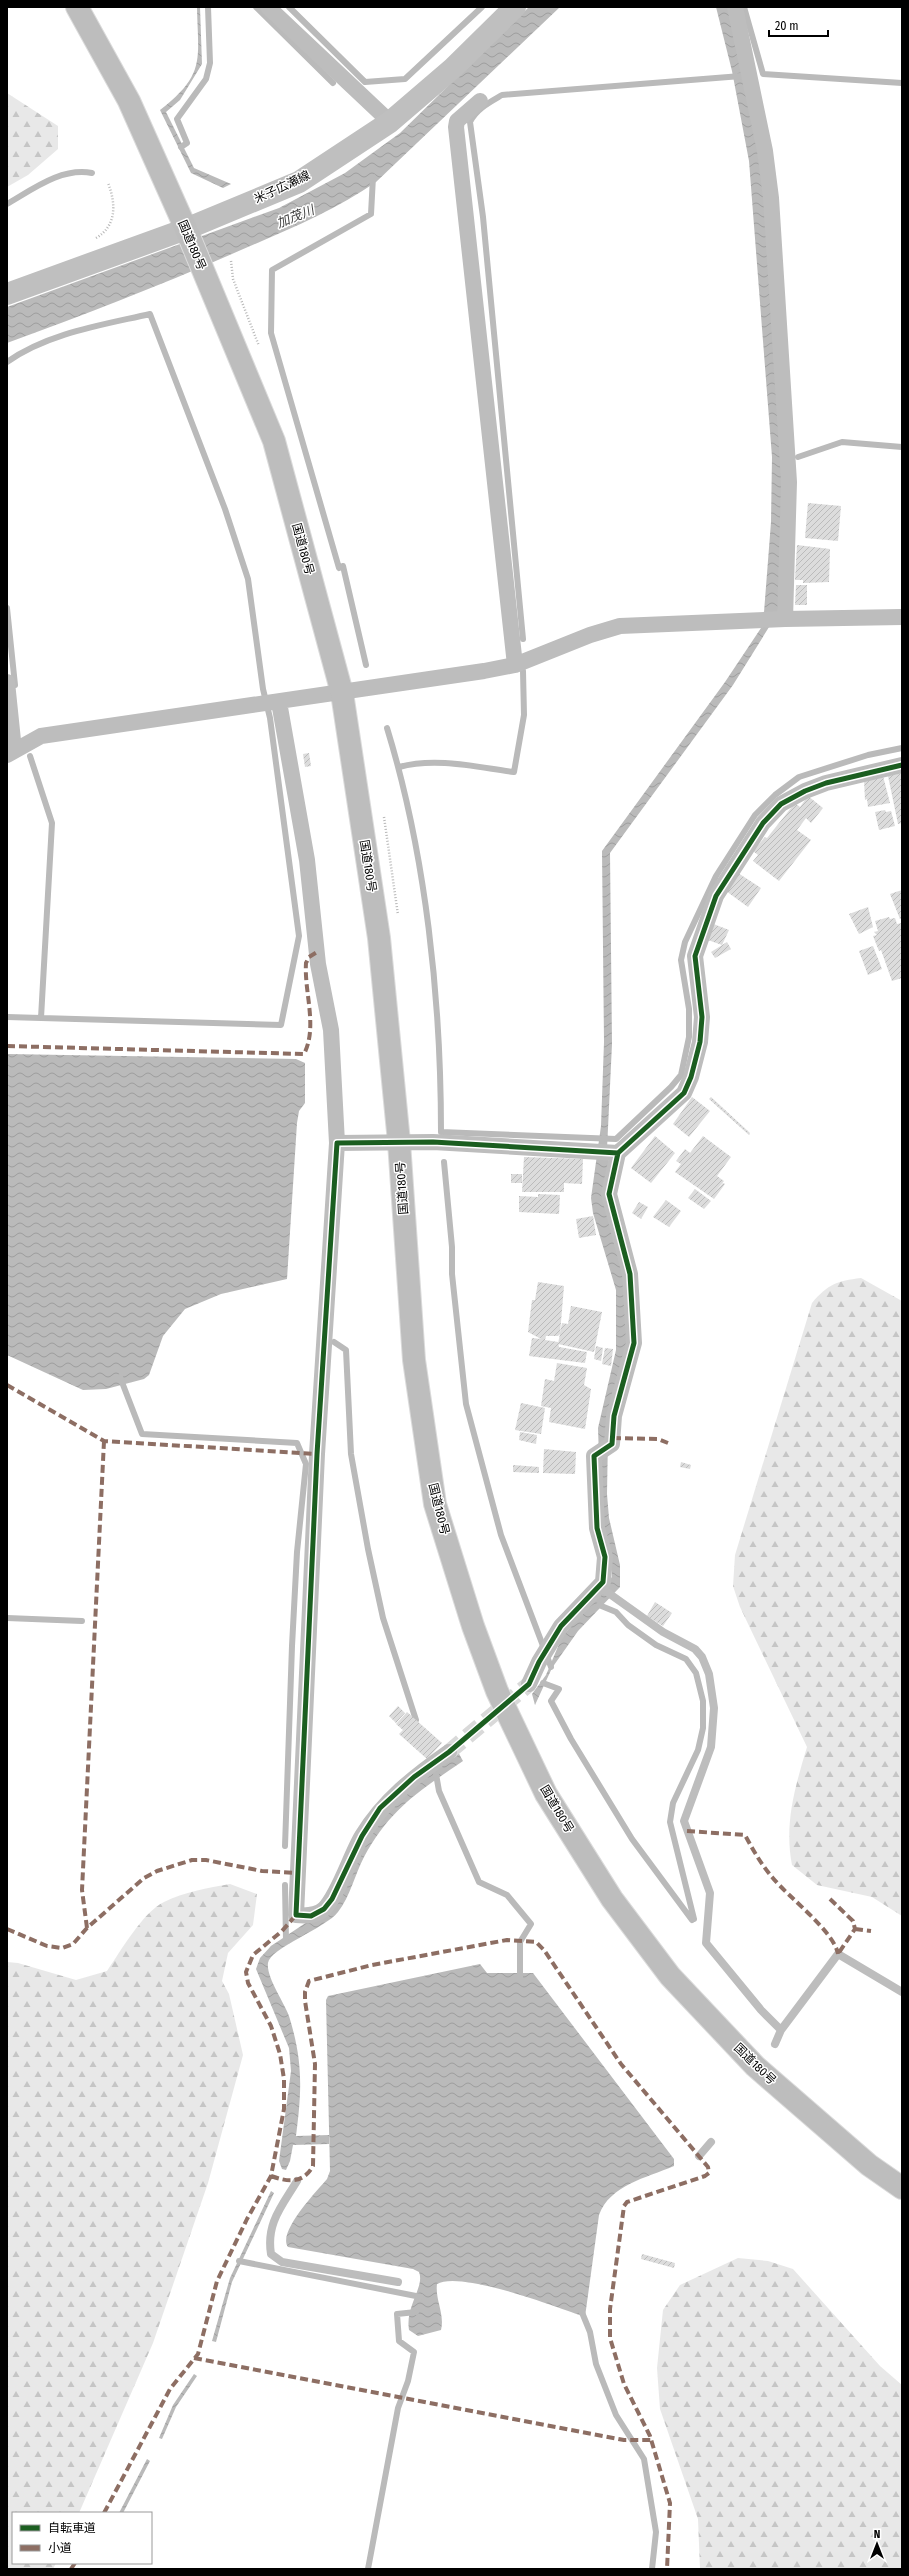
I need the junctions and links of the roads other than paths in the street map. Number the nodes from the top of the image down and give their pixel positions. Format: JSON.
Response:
{"nodes":[{"id":1,"x":77,"y":7,"type":"edge"},
{"id":2,"x":268,"y":7,"type":"edge"},
{"id":3,"x":515,"y":7,"type":"edge"},
{"id":4,"x":735,"y":7,"type":"edge"},
{"id":5,"x":480,"y":101,"type":"dead end"},
{"id":6,"x":390,"y":122,"type":"junction"},
{"id":7,"x":186,"y":229,"type":"junction"},
{"id":8,"x":7,"y":294,"type":"edge"},
{"id":9,"x":902,"y":617,"type":"edge"},
{"id":10,"x":785,"y":619,"type":"junction"},
{"id":11,"x":515,"y":665,"type":"junction"},
{"id":12,"x":7,"y":682,"type":"edge"},
{"id":13,"x":342,"y":693,"type":"junction"},
{"id":14,"x":279,"y":702,"type":"junction"},
{"id":15,"x":10,"y":753,"type":"edge"},
{"id":16,"x":902,"y":765,"type":"edge"},
{"id":17,"x":398,"y":1142,"type":"junction"},
{"id":18,"x":337,"y":1143,"type":"junction"},
{"id":19,"x":618,"y":1153,"type":"junction"},
{"id":20,"x":601,"y":1587,"type":"junction"},
{"id":21,"x":528,"y":1684,"type":"tunnel mouth"},
{"id":22,"x":449,"y":1752,"type":"tunnel mouth"},
{"id":23,"x":902,"y":1992,"type":"edge"},
{"id":24,"x":781,"y":2030,"type":"junction"},
{"id":25,"x":775,"y":2044,"type":"dead end"},
{"id":26,"x":712,"y":2142,"type":"dead end"},
{"id":27,"x":699,"y":2156,"type":"dead end"},
{"id":28,"x":297,"y":2181,"type":"dead end"},
{"id":29,"x":902,"y":2188,"type":"edge"},
{"id":30,"x":398,"y":2282,"type":"dead end"}],
"edges":[{"from":1,"to":7,"type":"highway","name":"国道180号"},
{"from":2,"to":6,"type":"street"},
{"from":3,"to":6,"type":"main road","name":"米子広瀬線"},
{"from":4,"to":10,"type":"street"},
{"from":5,"to":11,"type":"street"},
{"from":6,"to":7,"type":"main road","name":"米子広瀬線"},
{"from":7,"to":8,"type":"main road","name":"米子広瀬線"},
{"from":7,"to":13,"type":"highway","name":"国道180号"},
{"from":9,"to":10,"type":"street"},
{"from":10,"to":11,"type":"street"},
{"from":11,"to":13,"type":"street"},
{"from":12,"to":15,"type":"street"},
{"from":13,"to":14,"type":"street"},
{"from":13,"to":17,"type":"highway","name":"国道180号"},
{"from":14,"to":15,"type":"street"},
{"from":14,"to":18,"type":"street"},
{"from":16,"to":19,"type":"street"},
{"from":17,"to":18,"type":"street"},
{"from":17,"to":19,"type":"street"},
{"from":17,"to":29,"type":"highway","name":"国道180号"},
{"from":18,"to":22,"type":"street"},
{"from":19,"to":20,"type":"street"},
{"from":20,"to":21,"type":"street"},
{"from":20,"to":24,"type":"lane"},
{"from":23,"to":24,"type":"lane"},
{"from":24,"to":25,"type":"lane"},
{"from":26,"to":27,"type":"lane"},
{"from":28,"to":30,"type":"lane"}]}
